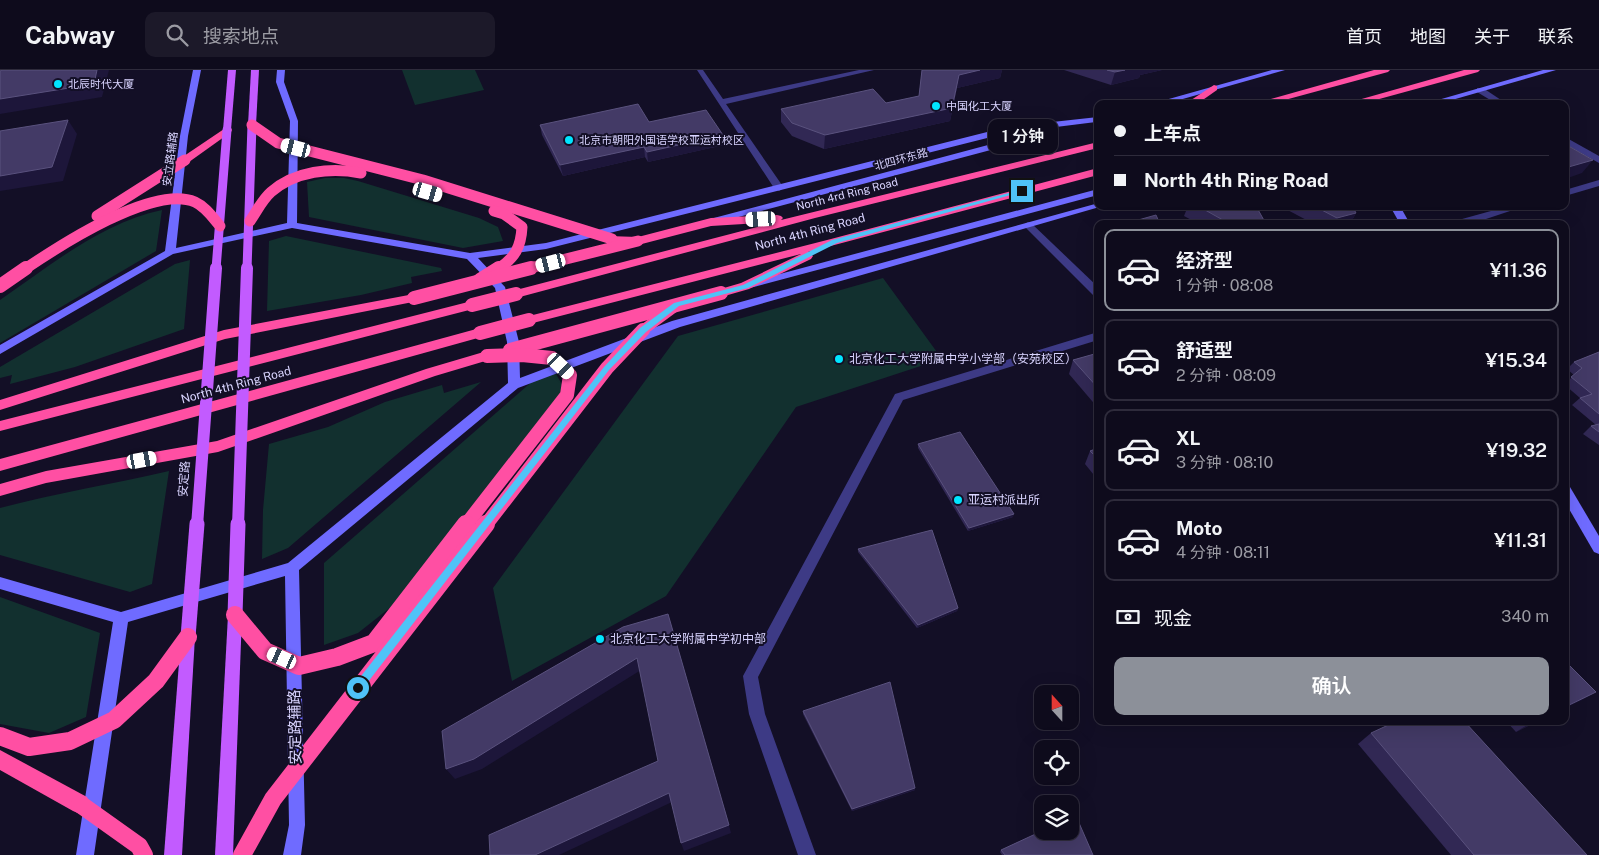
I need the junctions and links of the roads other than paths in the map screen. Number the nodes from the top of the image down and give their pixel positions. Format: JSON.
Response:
{"nodes":[{"id":1,"x":197,"y":70,"type":"edge"},
{"id":2,"x":232,"y":70,"type":"edge"},
{"id":3,"x":255,"y":70,"type":"edge"},
{"id":4,"x":281,"y":70,"type":"edge"},
{"id":5,"x":868,"y":70,"type":"edge"},
{"id":6,"x":1281,"y":70,"type":"edge"},
{"id":7,"x":1385,"y":70,"type":"edge"},
{"id":8,"x":1475,"y":70,"type":"edge"},
{"id":9,"x":1552,"y":70,"type":"edge"},
{"id":10,"x":700,"y":71,"type":"edge"},
{"id":11,"x":1214,"y":88,"type":"junction"},
{"id":12,"x":1480,"y":90,"type":"junction"},
{"id":13,"x":1169,"y":100,"type":"edge"},
{"id":14,"x":1196,"y":100,"type":"edge"},
{"id":15,"x":1273,"y":100,"type":"edge"},
{"id":16,"x":1364,"y":100,"type":"edge"},
{"id":17,"x":1443,"y":100,"type":"edge"},
{"id":18,"x":1496,"y":100,"type":"edge"},
{"id":19,"x":722,"y":102,"type":"junction"},
{"id":20,"x":1094,"y":119,"type":"edge"},
{"id":21,"x":1094,"y":120,"type":"edge"},
{"id":22,"x":252,"y":125,"type":"junction"},
{"id":23,"x":226,"y":130,"type":"junction"},
{"id":24,"x":1569,"y":142,"type":"edge"},
{"id":25,"x":1094,"y":146,"type":"edge"},
{"id":26,"x":1599,"y":160,"type":"edge"},
{"id":27,"x":1094,"y":172,"type":"edge"},
{"id":28,"x":1599,"y":183,"type":"edge"},
{"id":29,"x":779,"y":188,"type":"junction"},
{"id":30,"x":1569,"y":192,"type":"edge"},
{"id":31,"x":1094,"y":193,"type":"edge"},
{"id":32,"x":1094,"y":207,"type":"edge"},
{"id":33,"x":1507,"y":210,"type":"edge"},
{"id":34,"x":811,"y":216,"type":"junction"},
{"id":35,"x":1474,"y":220,"type":"edge"},
{"id":36,"x":250,"y":221,"type":"junction"},
{"id":37,"x":711,"y":222,"type":"junction"},
{"id":38,"x":292,"y":225,"type":"junction"},
{"id":39,"x":1028,"y":225,"type":"junction"},
{"id":40,"x":220,"y":226,"type":"junction"},
{"id":41,"x":638,"y":241,"type":"junction"},
{"id":42,"x":834,"y":242,"type":"junction"},
{"id":43,"x":170,"y":252,"type":"junction"},
{"id":44,"x":470,"y":256,"type":"junction"},
{"id":45,"x":0,"y":278,"type":"edge"},
{"id":46,"x":480,"y":280,"type":"junction"},
{"id":47,"x":0,"y":286,"type":"edge"},
{"id":48,"x":745,"y":286,"type":"junction"},
{"id":49,"x":1094,"y":290,"type":"edge"},
{"id":50,"x":677,"y":304,"type":"junction"},
{"id":51,"x":472,"y":305,"type":"joint"},
{"id":52,"x":1094,"y":337,"type":"edge"},
{"id":53,"x":0,"y":350,"type":"edge"},
{"id":54,"x":487,"y":356,"type":"junction"},
{"id":55,"x":514,"y":385,"type":"junction"},
{"id":56,"x":0,"y":405,"type":"edge"},
{"id":57,"x":0,"y":426,"type":"edge"},
{"id":58,"x":0,"y":465,"type":"edge"},
{"id":59,"x":0,"y":490,"type":"edge"},
{"id":60,"x":1569,"y":498,"type":"edge"},
{"id":61,"x":1599,"y":548,"type":"edge"},
{"id":62,"x":292,"y":568,"type":"junction"},
{"id":63,"x":0,"y":583,"type":"edge"},
{"id":64,"x":235,"y":615,"type":"junction"},
{"id":65,"x":121,"y":618,"type":"junction"},
{"id":66,"x":188,"y":637,"type":"junction"},
{"id":67,"x":0,"y":736,"type":"edge"},
{"id":68,"x":0,"y":759,"type":"edge"},
{"id":69,"x":85,"y":855,"type":"edge"},
{"id":70,"x":144,"y":855,"type":"edge"},
{"id":71,"x":173,"y":855,"type":"edge"},
{"id":72,"x":224,"y":855,"type":"edge"},
{"id":73,"x":242,"y":855,"type":"edge"},
{"id":74,"x":292,"y":855,"type":"edge"},
{"id":75,"x":807,"y":855,"type":"edge"}],
"edges":[{"from":1,"to":43,"type":"street","name":"安立路辅路"},
{"from":2,"to":23,"type":"main road","name":"安定路"},
{"from":3,"to":22,"type":"main road"},
{"from":4,"to":38,"type":"street"},
{"from":5,"to":19,"type":"street"},
{"from":6,"to":11,"type":"street"},
{"from":7,"to":15,"type":"highway"},
{"from":8,"to":16,"type":"highway"},
{"from":9,"to":12,"type":"street"},
{"from":10,"to":19,"type":"street"},
{"from":11,"to":13,"type":"street"},
{"from":11,"to":14,"type":"highway"},
{"from":12,"to":17,"type":"street"},
{"from":12,"to":18,"type":"street"},
{"from":19,"to":29,"type":"street"},
{"from":20,"to":29,"type":"street"},
{"from":21,"to":37,"type":"street","name":"北四环东路"},
{"from":22,"to":36,"type":"main road","bridge":true},
{"from":22,"to":41,"type":"highway","bridge":true},
{"from":23,"to":40,"type":"main road","name":"安定路","bridge":true},
{"from":23,"to":45,"type":"highway","bridge":true},
{"from":24,"to":26,"type":"street"},
{"from":25,"to":34,"type":"highway","name":"North 4rd Ring Road"},
{"from":27,"to":42,"type":"highway","name":"North 4th Ring Road"},
{"from":28,"to":30,"type":"street"},
{"from":29,"to":44,"type":"street"},
{"from":31,"to":48,"type":"street"},
{"from":32,"to":39,"type":"street"},
{"from":33,"to":35,"type":"street"},
{"from":34,"to":37,"type":"highway"},
{"from":34,"to":51,"type":"highway","name":"North 4rd Ring Road","bridge":true},
{"from":36,"to":46,"type":"highway","bridge":true},
{"from":36,"to":64,"type":"main road","bridge":true},
{"from":37,"to":41,"type":"highway"},
{"from":38,"to":43,"type":"street"},
{"from":38,"to":44,"type":"street"},
{"from":39,"to":49,"type":"street"},
{"from":39,"to":55,"type":"street"},
{"from":40,"to":47,"type":"highway","bridge":true},
{"from":40,"to":66,"type":"main road","name":"安定路","bridge":true},
{"from":41,"to":46,"type":"highway","bridge":true},
{"from":42,"to":48,"type":"highway"},
{"from":42,"to":58,"type":"highway","name":"North 4th Ring Road","bridge":true},
{"from":43,"to":53,"type":"street"},
{"from":44,"to":55,"type":"street"},
{"from":46,"to":56,"type":"highway","bridge":true},
{"from":48,"to":50,"type":"highway","bridge":true},
{"from":50,"to":54,"type":"highway","bridge":true},
{"from":50,"to":73,"type":"highway","bridge":true},
{"from":51,"to":57,"type":"highway","name":"North 4th Ring Road"},
{"from":52,"to":75,"type":"street"},
{"from":54,"to":59,"type":"highway"},
{"from":54,"to":64,"type":"highway","bridge":true},
{"from":55,"to":62,"type":"street"},
{"from":60,"to":61,"type":"street"},
{"from":62,"to":65,"type":"street"},
{"from":62,"to":74,"type":"street","name":"安定路辅路"},
{"from":63,"to":65,"type":"street"},
{"from":64,"to":72,"type":"main road"},
{"from":65,"to":69,"type":"street"},
{"from":66,"to":67,"type":"highway","bridge":true},
{"from":66,"to":71,"type":"main road","name":"安定路"},
{"from":68,"to":70,"type":"highway","bridge":true}]}
